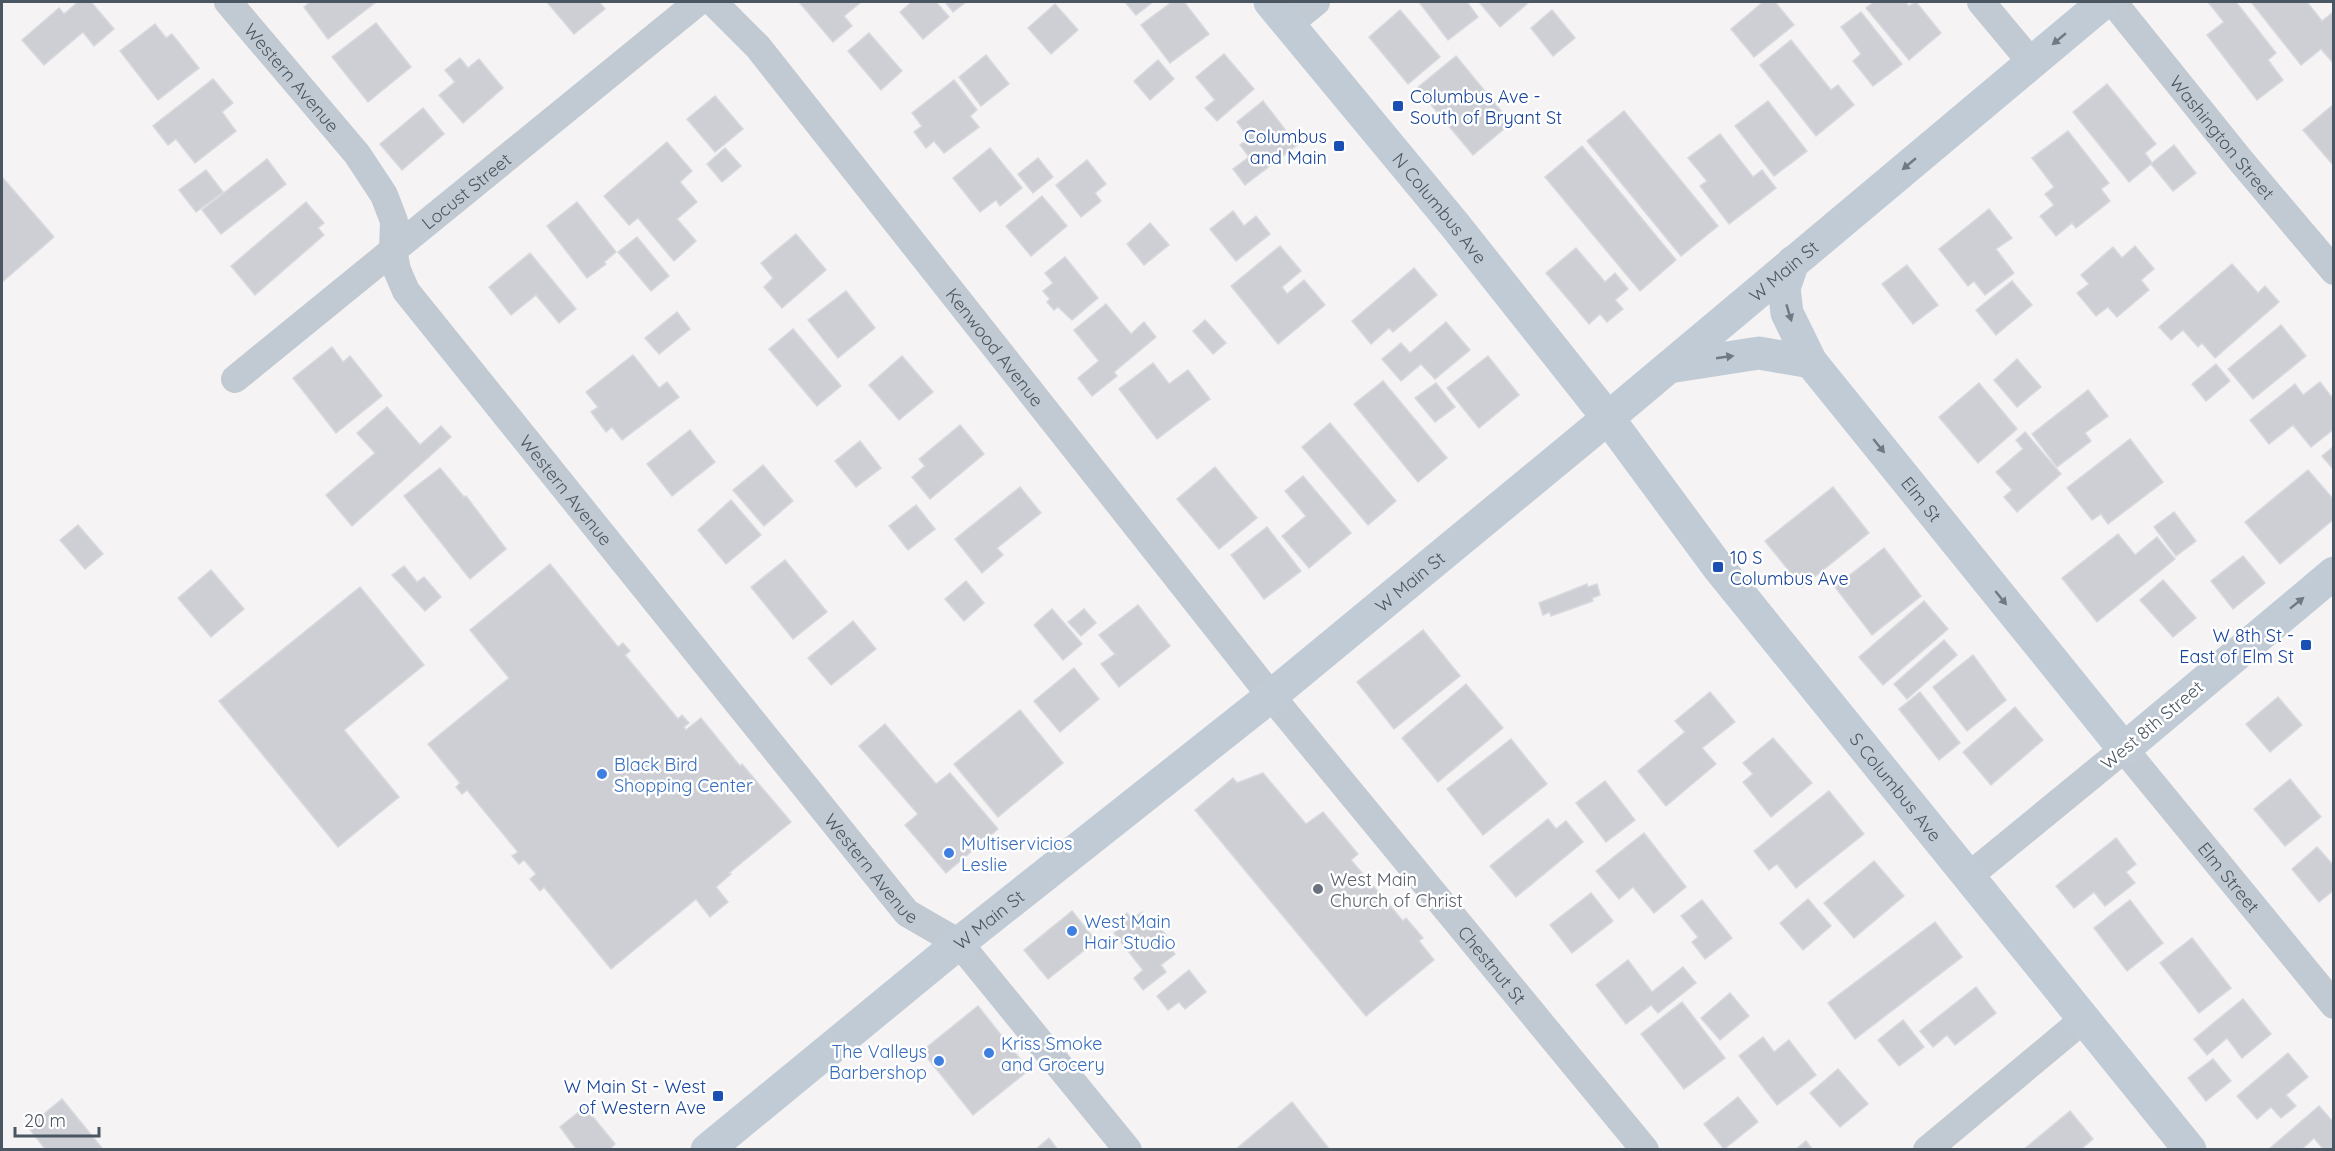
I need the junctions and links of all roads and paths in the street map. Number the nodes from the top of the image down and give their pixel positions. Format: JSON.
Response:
{"nodes":[{"id":1,"x":228,"y":2,"type":"edge"},
{"id":2,"x":698,"y":2,"type":"edge"},
{"id":3,"x":713,"y":2,"type":"edge"},
{"id":4,"x":1316,"y":2,"type":"edge"},
{"id":5,"x":1981,"y":2,"type":"edge"},
{"id":6,"x":2104,"y":2,"type":"edge"},
{"id":7,"x":2113,"y":2,"type":"edge"},
{"id":8,"x":1280,"y":13,"type":"edge"},
{"id":9,"x":2031,"y":62,"type":"junction"},
{"id":10,"x":393,"y":250,"type":"junction"},
{"id":11,"x":1793,"y":262,"type":"junction"},
{"id":12,"x":2334,"y":271,"type":"edge"},
{"id":13,"x":1811,"y":362,"type":"junction"},
{"id":14,"x":1668,"y":367,"type":"junction"},
{"id":15,"x":235,"y":379,"type":"dead end"},
{"id":16,"x":1608,"y":418,"type":"junction"},
{"id":17,"x":2334,"y":573,"type":"edge"},
{"id":18,"x":1271,"y":696,"type":"junction"},
{"id":19,"x":2124,"y":749,"type":"junction"},
{"id":20,"x":1969,"y":876,"type":"junction"},
{"id":21,"x":959,"y":943,"type":"junction"},
{"id":22,"x":2334,"y":1005,"type":"edge"},
{"id":23,"x":2084,"y":1019,"type":"junction"},
{"id":24,"x":707,"y":1149,"type":"edge"},
{"id":25,"x":1128,"y":1149,"type":"edge"},
{"id":26,"x":1645,"y":1149,"type":"edge"},
{"id":27,"x":1927,"y":1149,"type":"edge"},
{"id":28,"x":2190,"y":1149,"type":"edge"}],
"edges":[{"from":1,"to":10,"type":"street","name":"Western Avenue"},
{"from":2,"to":10,"type":"street","name":"Locust Street"},
{"from":3,"to":18,"type":"street","name":"Kenwood Avenue"},
{"from":4,"to":8,"type":"street"},
{"from":5,"to":9,"type":"street"},
{"from":6,"to":9,"type":"main road","name":"W Main St","one_way":true},
{"from":7,"to":12,"type":"street","name":"Washington Street"},
{"from":8,"to":16,"type":"main road","name":"N Columbus Ave"},
{"from":9,"to":11,"type":"main road","name":"W Main St","one_way":true},
{"from":10,"to":15,"type":"street","name":"Locust Street"},
{"from":10,"to":21,"type":"street","name":"Western Avenue"},
{"from":11,"to":13,"type":"main road","name":"Elm St","one_way":true},
{"from":11,"to":14,"type":"main road","name":"W Main St"},
{"from":14,"to":13,"type":"main road","one_way":true},
{"from":13,"to":19,"type":"main road","name":"Elm St","one_way":true},
{"from":14,"to":16,"type":"main road","name":"W Main St"},
{"from":16,"to":18,"type":"main road","name":"W Main St"},
{"from":16,"to":20,"type":"main road","name":"S Columbus Ave"},
{"from":19,"to":17,"type":"main road","name":"West 8th Street","one_way":true},
{"from":18,"to":21,"type":"main road","name":"W Main St"},
{"from":18,"to":26,"type":"street","name":"Chestnut St"},
{"from":19,"to":20,"type":"street","name":"West 8th Street"},
{"from":19,"to":22,"type":"street","name":"Elm Street"},
{"from":20,"to":23,"type":"main road","name":"S Columbus Ave"},
{"from":21,"to":24,"type":"main road","name":"W Main St"},
{"from":21,"to":25,"type":"street"},
{"from":23,"to":27,"type":"street"},
{"from":23,"to":28,"type":"main road","name":"S Columbus Ave"}]}
